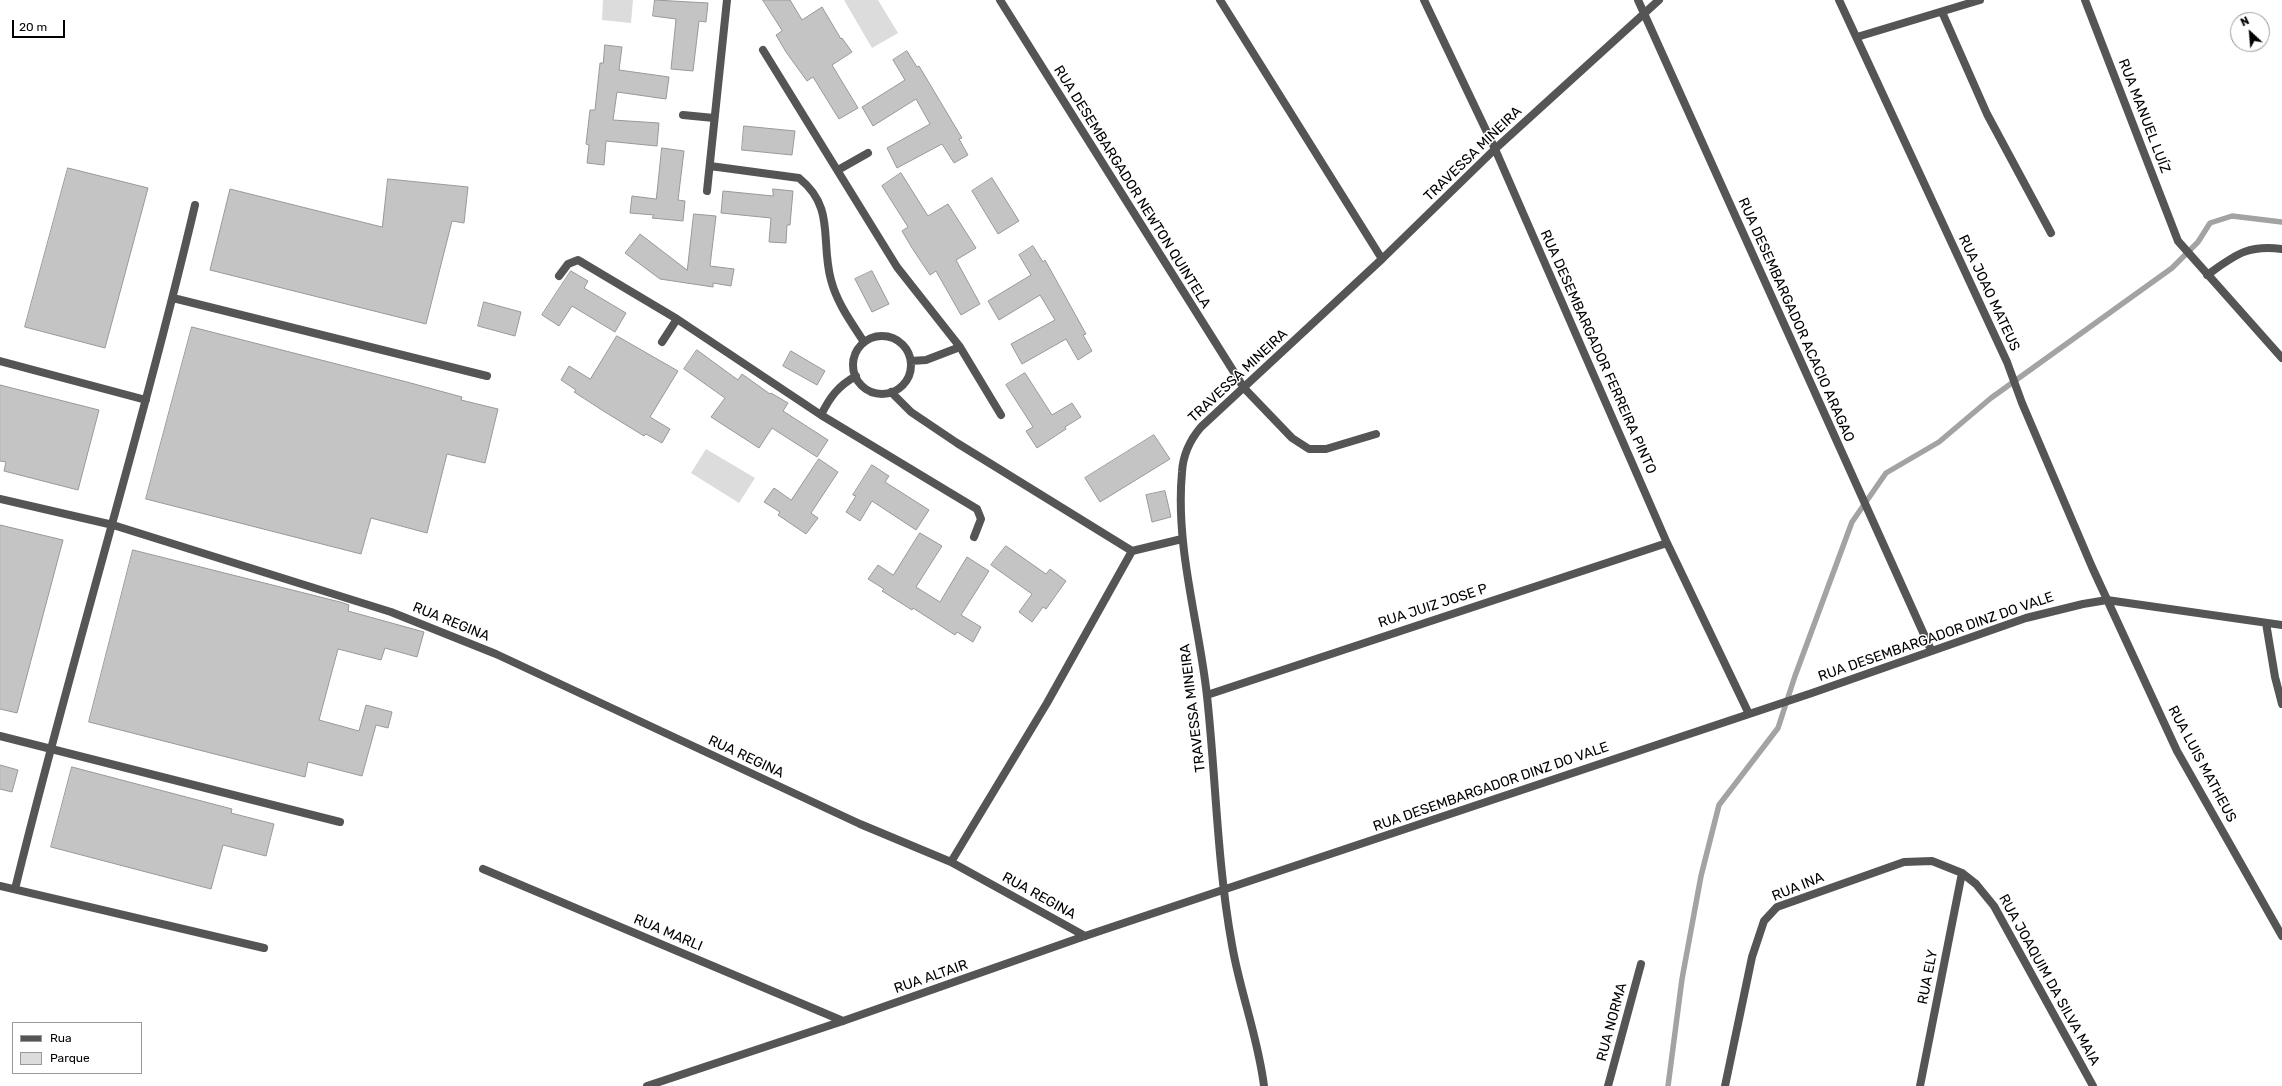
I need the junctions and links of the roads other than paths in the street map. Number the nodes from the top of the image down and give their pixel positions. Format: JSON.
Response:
{"nodes":[{"id":1,"x":727,"y":0,"type":"edge"},
{"id":2,"x":1000,"y":0,"type":"edge"},
{"id":3,"x":1220,"y":0,"type":"edge"},
{"id":4,"x":1424,"y":0,"type":"edge"},
{"id":5,"x":1638,"y":0,"type":"edge"},
{"id":6,"x":1659,"y":0,"type":"edge"},
{"id":7,"x":1839,"y":0,"type":"edge"},
{"id":8,"x":1980,"y":0,"type":"edge"},
{"id":9,"x":2085,"y":0,"type":"edge"},
{"id":10,"x":1942,"y":12,"type":"junction"},
{"id":11,"x":1644,"y":14,"type":"junction"},
{"id":12,"x":1857,"y":37,"type":"junction"},
{"id":13,"x":763,"y":50,"type":"dead end"},
{"id":14,"x":683,"y":115,"type":"dead end"},
{"id":15,"x":714,"y":118,"type":"junction"},
{"id":16,"x":1495,"y":149,"type":"junction"},
{"id":17,"x":868,"y":153,"type":"dead end"},
{"id":18,"x":710,"y":166,"type":"junction"},
{"id":19,"x":838,"y":170,"type":"junction"},
{"id":20,"x":707,"y":191,"type":"dead end"},
{"id":21,"x":195,"y":204,"type":"dead end"},
{"id":22,"x":2051,"y":233,"type":"dead end"},
{"id":23,"x":2282,"y":249,"type":"edge"},
{"id":24,"x":1382,"y":259,"type":"junction"},
{"id":25,"x":2206,"y":275,"type":"junction"},
{"id":26,"x":559,"y":276,"type":"dead end"},
{"id":27,"x":173,"y":298,"type":"junction"},
{"id":28,"x":677,"y":319,"type":"junction"},
{"id":29,"x":662,"y":342,"type":"dead end"},
{"id":30,"x":864,"y":342,"type":"junction"},
{"id":31,"x":960,"y":347,"type":"junction"},
{"id":32,"x":2282,"y":358,"type":"edge"},
{"id":33,"x":0,"y":361,"type":"edge"},
{"id":34,"x":911,"y":361,"type":"junction"},
{"id":35,"x":487,"y":376,"type":"dead end"},
{"id":36,"x":856,"y":376,"type":"junction"},
{"id":37,"x":1244,"y":388,"type":"junction"},
{"id":38,"x":891,"y":392,"type":"junction"},
{"id":39,"x":146,"y":400,"type":"junction"},
{"id":40,"x":821,"y":415,"type":"junction"},
{"id":41,"x":1001,"y":415,"type":"dead end"},
{"id":42,"x":1376,"y":434,"type":"dead end"},
{"id":43,"x":0,"y":499,"type":"edge"},
{"id":44,"x":112,"y":525,"type":"junction"},
{"id":45,"x":974,"y":537,"type":"dead end"},
{"id":46,"x":1182,"y":539,"type":"junction"},
{"id":47,"x":1667,"y":542,"type":"junction"},
{"id":48,"x":1132,"y":551,"type":"junction"},
{"id":49,"x":2107,"y":600,"type":"junction"},
{"id":50,"x":2266,"y":623,"type":"junction"},
{"id":51,"x":2282,"y":625,"type":"edge"},
{"id":52,"x":1931,"y":650,"type":"junction"},
{"id":53,"x":1207,"y":695,"type":"junction"},
{"id":54,"x":2282,"y":704,"type":"edge"},
{"id":55,"x":1749,"y":714,"type":"junction"},
{"id":56,"x":0,"y":736,"type":"edge"},
{"id":57,"x":49,"y":748,"type":"junction"},
{"id":58,"x":340,"y":822,"type":"dead end"},
{"id":59,"x":951,"y":862,"type":"junction"},
{"id":60,"x":483,"y":869,"type":"dead end"},
{"id":61,"x":1962,"y":873,"type":"junction"},
{"id":62,"x":0,"y":886,"type":"edge"},
{"id":63,"x":15,"y":889,"type":"junction"},
{"id":64,"x":1224,"y":891,"type":"junction"},
{"id":65,"x":1085,"y":936,"type":"junction"},
{"id":66,"x":2282,"y":936,"type":"edge"},
{"id":67,"x":264,"y":948,"type":"dead end"},
{"id":68,"x":1641,"y":964,"type":"dead end"},
{"id":69,"x":843,"y":1021,"type":"junction"},
{"id":70,"x":647,"y":1086,"type":"edge"},
{"id":71,"x":1264,"y":1086,"type":"edge"},
{"id":72,"x":1608,"y":1086,"type":"edge"},
{"id":73,"x":1725,"y":1086,"type":"edge"},
{"id":74,"x":1920,"y":1086,"type":"edge"},
{"id":75,"x":2093,"y":1086,"type":"edge"}],
"edges":[{"from":1,"to":15,"type":"street"},
{"from":2,"to":37,"type":"street","name":"RUA DESEMBARGADOR NEWTON QUINTELA"},
{"from":3,"to":24,"type":"street"},
{"from":4,"to":16,"type":"street","name":"RUA DESEMBARGADOR FERREIRA PINTO"},
{"from":5,"to":11,"type":"street","name":"RUA DESEMBARGADOR ACACIO ARAGAO"},
{"from":6,"to":11,"type":"street","name":"TRAVESSA MINEIRA"},
{"from":7,"to":12,"type":"street","name":"RUA JOAO MATEUS"},
{"from":8,"to":10,"type":"street"},
{"from":9,"to":25,"type":"street","name":"RUA MANUEL LUÍZ"},
{"from":10,"to":12,"type":"street"},
{"from":10,"to":22,"type":"street"},
{"from":11,"to":16,"type":"street","name":"TRAVESSA MINEIRA"},
{"from":11,"to":52,"type":"street","name":"RUA DESEMBARGADOR ACACIO ARAGAO"},
{"from":12,"to":49,"type":"street","name":"RUA JOAO MATEUS"},
{"from":13,"to":19,"type":"street"},
{"from":14,"to":15,"type":"street"},
{"from":15,"to":18,"type":"street"},
{"from":16,"to":24,"type":"street","name":"TRAVESSA MINEIRA"},
{"from":16,"to":47,"type":"street","name":"RUA DESEMBARGADOR FERREIRA PINTO"},
{"from":17,"to":19,"type":"street"},
{"from":18,"to":20,"type":"street"},
{"from":18,"to":30,"type":"street"},
{"from":19,"to":31,"type":"street"},
{"from":21,"to":27,"type":"street"},
{"from":23,"to":25,"type":"street"},
{"from":24,"to":37,"type":"street","name":"TRAVESSA MINEIRA"},
{"from":25,"to":32,"type":"street"},
{"from":26,"to":28,"type":"street"},
{"from":27,"to":35,"type":"street"},
{"from":27,"to":39,"type":"street"},
{"from":28,"to":29,"type":"street"},
{"from":28,"to":40,"type":"street"},
{"from":30,"to":34,"type":"street"},
{"from":30,"to":36,"type":"street"},
{"from":31,"to":34,"type":"street"},
{"from":31,"to":41,"type":"street"},
{"from":33,"to":39,"type":"street"},
{"from":34,"to":38,"type":"street"},
{"from":36,"to":38,"type":"street"},
{"from":36,"to":40,"type":"street"},
{"from":37,"to":42,"type":"street","name":"RUA DESEMBARGADOR NEWTON QUINTELA"},
{"from":37,"to":46,"type":"street","name":"TRAVESSA MINEIRA"},
{"from":38,"to":48,"type":"street"},
{"from":39,"to":44,"type":"street"},
{"from":40,"to":45,"type":"street"},
{"from":43,"to":44,"type":"street","name":"RUA REGINA"},
{"from":44,"to":57,"type":"street"},
{"from":44,"to":59,"type":"street","name":"RUA REGINA"},
{"from":46,"to":48,"type":"street"},
{"from":46,"to":53,"type":"street","name":"TRAVESSA MINEIRA"},
{"from":47,"to":53,"type":"street","name":"RUA JUIZ JOSE P"},
{"from":47,"to":55,"type":"street","name":"RUA DESEMBARGADOR FERREIRA PINTO"},
{"from":48,"to":59,"type":"street"},
{"from":49,"to":50,"type":"street","name":"RUA DESEMBARGADOR DINZ DO VALE"},
{"from":49,"to":52,"type":"street","name":"RUA DESEMBARGADOR DINZ DO VALE"},
{"from":49,"to":66,"type":"street","name":"RUA LUIS MATHEUS"},
{"from":50,"to":51,"type":"street","name":"RUA DESEMBARGADOR DINZ DO VALE"},
{"from":50,"to":54,"type":"street"},
{"from":52,"to":55,"type":"street","name":"RUA DESEMBARGADOR DINZ DO VALE"},
{"from":53,"to":64,"type":"street","name":"TRAVESSA MINEIRA"},
{"from":55,"to":64,"type":"street","name":"RUA DESEMBARGADOR DINZ DO VALE"},
{"from":56,"to":57,"type":"street"},
{"from":57,"to":58,"type":"street"},
{"from":57,"to":63,"type":"street"},
{"from":59,"to":65,"type":"street","name":"RUA REGINA"},
{"from":60,"to":69,"type":"street","name":"RUA MARLI"},
{"from":61,"to":73,"type":"street","name":"RUA INA"},
{"from":61,"to":74,"type":"street","name":"RUA ELY"},
{"from":61,"to":75,"type":"street","name":"RUA JOAQUIM DA SILVA MAIA"},
{"from":62,"to":63,"type":"street"},
{"from":63,"to":67,"type":"street"},
{"from":64,"to":65,"type":"street","name":"RUA ALTAIR"},
{"from":64,"to":71,"type":"street","name":"TRAVESSA MINEIRA"},
{"from":65,"to":69,"type":"street","name":"RUA ALTAIR"},
{"from":68,"to":72,"type":"street","name":"RUA NORMA"},
{"from":69,"to":70,"type":"street","name":"RUA ALTAIR"}]}
